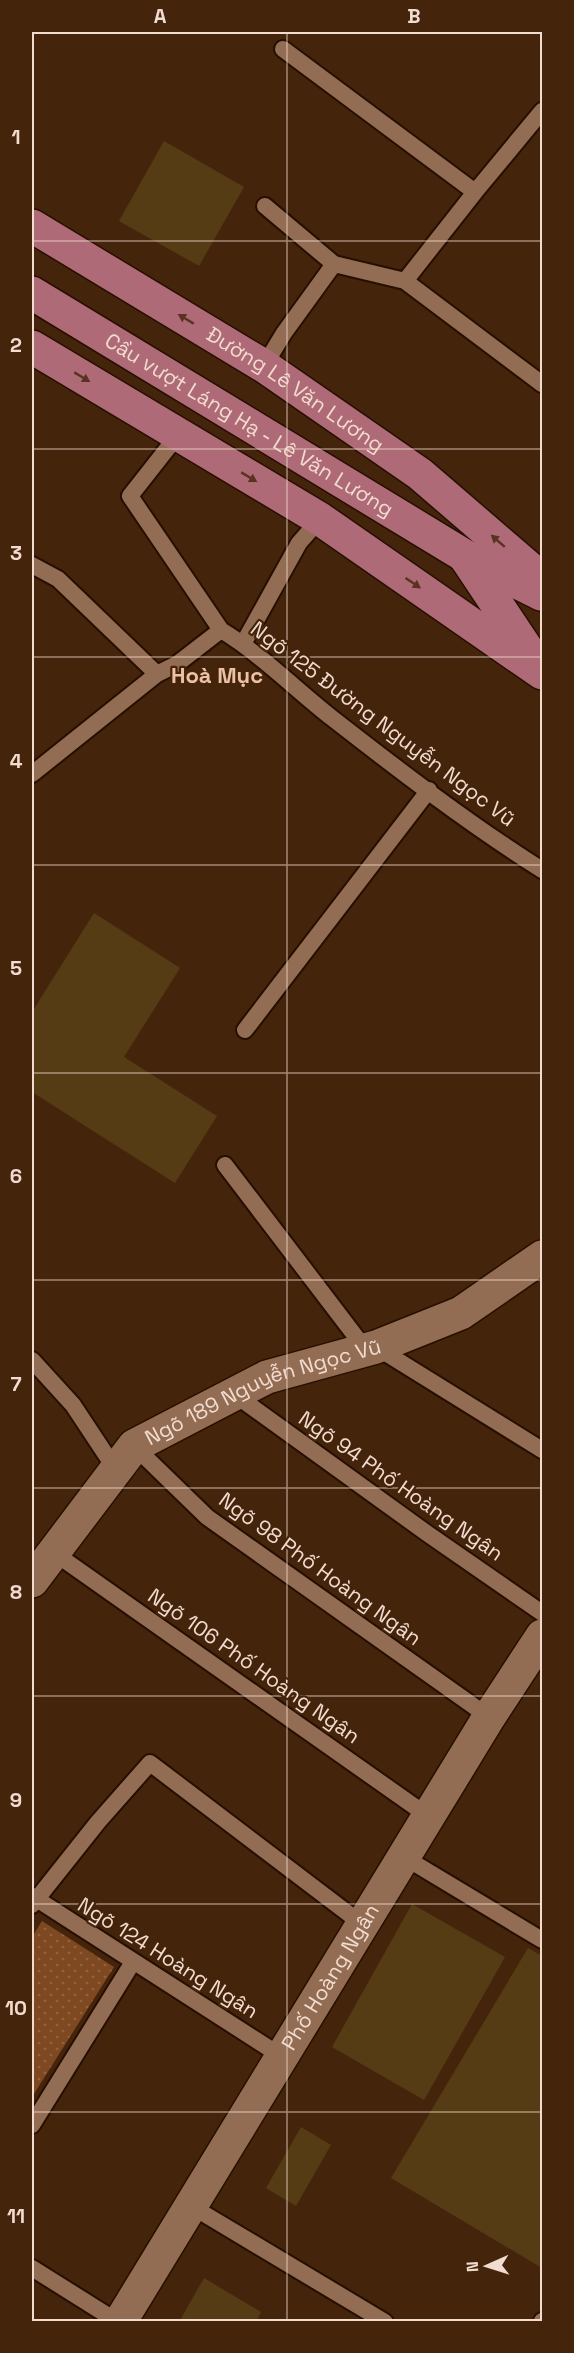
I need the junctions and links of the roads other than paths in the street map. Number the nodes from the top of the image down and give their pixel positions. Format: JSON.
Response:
{"nodes":[{"id":1,"x":283,"y":49,"type":"dead end"},
{"id":2,"x":543,"y":111,"type":"edge"},
{"id":3,"x":475,"y":192,"type":"junction"},
{"id":4,"x":265,"y":206,"type":"dead end"},
{"id":5,"x":32,"y":226,"type":"edge"},
{"id":6,"x":334,"y":264,"type":"junction"},
{"id":7,"x":405,"y":281,"type":"junction"},
{"id":8,"x":32,"y":293,"type":"edge"},
{"id":9,"x":32,"y":347,"type":"edge"},
{"id":10,"x":264,"y":366,"type":"junction"},
{"id":11,"x":543,"y":384,"type":"edge"},
{"id":12,"x":178,"y":435,"type":"junction"},
{"id":13,"x":320,"y":519,"type":"junction"},
{"id":14,"x":465,"y":556,"type":"junction"},
{"id":15,"x":32,"y":565,"type":"edge"},
{"id":16,"x":543,"y":579,"type":"edge"},
{"id":17,"x":543,"y":595,"type":"edge"},
{"id":18,"x":221,"y":630,"type":"junction"},
{"id":19,"x":243,"y":644,"type":"junction"},
{"id":20,"x":543,"y":673,"type":"edge"},
{"id":21,"x":157,"y":674,"type":"junction"},
{"id":22,"x":33,"y":772,"type":"edge"},
{"id":23,"x":429,"y":790,"type":"junction"},
{"id":24,"x":543,"y":870,"type":"edge"},
{"id":25,"x":245,"y":1029,"type":"dead end"},
{"id":26,"x":225,"y":1165,"type":"dead end"},
{"id":27,"x":543,"y":1257,"type":"edge"},
{"id":28,"x":371,"y":1348,"type":"junction"},
{"id":29,"x":32,"y":1359,"type":"edge"},
{"id":30,"x":234,"y":1394,"type":"junction"},
{"id":31,"x":543,"y":1450,"type":"edge"},
{"id":32,"x":125,"y":1458,"type":"junction"},
{"id":33,"x":53,"y":1552,"type":"junction"},
{"id":34,"x":32,"y":1581,"type":"edge"},
{"id":35,"x":543,"y":1613,"type":"edge"},
{"id":36,"x":543,"y":1636,"type":"edge"},
{"id":37,"x":489,"y":1717,"type":"junction"},
{"id":38,"x":428,"y":1816,"type":"junction"},
{"id":39,"x":404,"y":1857,"type":"junction"},
{"id":40,"x":33,"y":1900,"type":"edge"},
{"id":41,"x":362,"y":1924,"type":"junction"},
{"id":42,"x":543,"y":1940,"type":"edge"},
{"id":43,"x":133,"y":1962,"type":"junction"},
{"id":44,"x":281,"y":2056,"type":"junction"},
{"id":45,"x":32,"y":2125,"type":"edge"},
{"id":46,"x":191,"y":2206,"type":"junction"},
{"id":47,"x":32,"y":2268,"type":"edge"},
{"id":48,"x":119,"y":2322,"type":"edge"},
{"id":49,"x":385,"y":2322,"type":"edge"}],
"edges":[{"from":1,"to":3,"type":"lane"},
{"from":2,"to":3,"type":"lane"},
{"from":3,"to":7,"type":"lane"},
{"from":4,"to":6,"type":"lane"},
{"from":10,"to":5,"type":"main road","name":"Đường Lê Văn Lương","one_way":true},
{"from":6,"to":7,"type":"lane"},
{"from":6,"to":10,"type":"lane"},
{"from":7,"to":11,"type":"lane"},
{"from":8,"to":14,"type":"main road","name":"Cầu vượt Láng Hạ - Lê Văn Lương"},
{"from":9,"to":12,"type":"main road","one_way":true},
{"from":16,"to":10,"type":"main road","name":"Đường Lê Văn Lương","one_way":true},
{"from":12,"to":13,"type":"main road","one_way":true},
{"from":12,"to":18,"type":"lane"},
{"from":13,"to":19,"type":"lane"},
{"from":13,"to":20,"type":"main road","one_way":true},
{"from":14,"to":17,"type":"main road","name":"Cầu vượt Láng Hạ - Lê Văn Lương"},
{"from":14,"to":20,"type":"main road","name":"Cầu vượt Láng Hạ - Lê Văn Lương"},
{"from":15,"to":21,"type":"lane"},
{"from":18,"to":19,"type":"lane","name":"Ngõ 125 Đường Nguyễn Ngọc Vũ"},
{"from":18,"to":21,"type":"lane","name":"Ngõ 125 Đường Nguyễn Ngọc Vũ"},
{"from":19,"to":23,"type":"lane","name":"Ngõ 125 Đường Nguyễn Ngọc Vũ"},
{"from":21,"to":22,"type":"lane","name":"Ngõ 125 Đường Nguyễn Ngọc Vũ"},
{"from":23,"to":24,"type":"lane","name":"Ngõ 125 Đường Nguyễn Ngọc Vũ"},
{"from":23,"to":25,"type":"lane"},
{"from":26,"to":28,"type":"lane"},
{"from":27,"to":28,"type":"street","name":"Ngõ 189 Nguyễn Ngọc Vũ"},
{"from":28,"to":30,"type":"street","name":"Ngõ 189 Nguyễn Ngọc Vũ"},
{"from":28,"to":31,"type":"lane"},
{"from":29,"to":32,"type":"lane","name":"Ngõ 98 Phố Hoàng Ngân"},
{"from":30,"to":32,"type":"street","name":"Ngõ 189 Nguyễn Ngọc Vũ"},
{"from":30,"to":35,"type":"lane","name":"Ngõ 94 Phố Hoàng Ngân"},
{"from":32,"to":33,"type":"street","name":"Ngõ 189 Nguyễn Ngọc Vũ"},
{"from":32,"to":37,"type":"lane","name":"Ngõ 98 Phố Hoàng Ngân"},
{"from":33,"to":34,"type":"street","name":"Ngõ 189 Nguyễn Ngọc Vũ"},
{"from":33,"to":38,"type":"lane","name":"Ngõ 106 Phố Hoàng Ngân"},
{"from":36,"to":37,"type":"street","name":"Phố Hoàng Ngân"},
{"from":37,"to":38,"type":"street","name":"Phố Hoàng Ngân"},
{"from":38,"to":39,"type":"street","name":"Phố Hoàng Ngân"},
{"from":39,"to":41,"type":"street","name":"Phố Hoàng Ngân"},
{"from":39,"to":42,"type":"lane"},
{"from":40,"to":41,"type":"lane"},
{"from":40,"to":43,"type":"lane","name":"Ngõ 124 Hoàng Ngân"},
{"from":41,"to":44,"type":"street","name":"Phố Hoàng Ngân"},
{"from":43,"to":44,"type":"lane","name":"Ngõ 124 Hoàng Ngân"},
{"from":43,"to":45,"type":"lane"},
{"from":44,"to":46,"type":"street","name":"Phố Hoàng Ngân"},
{"from":46,"to":48,"type":"street","name":"Phố Hoàng Ngân"},
{"from":46,"to":49,"type":"lane"},
{"from":47,"to":48,"type":"lane"}]}
